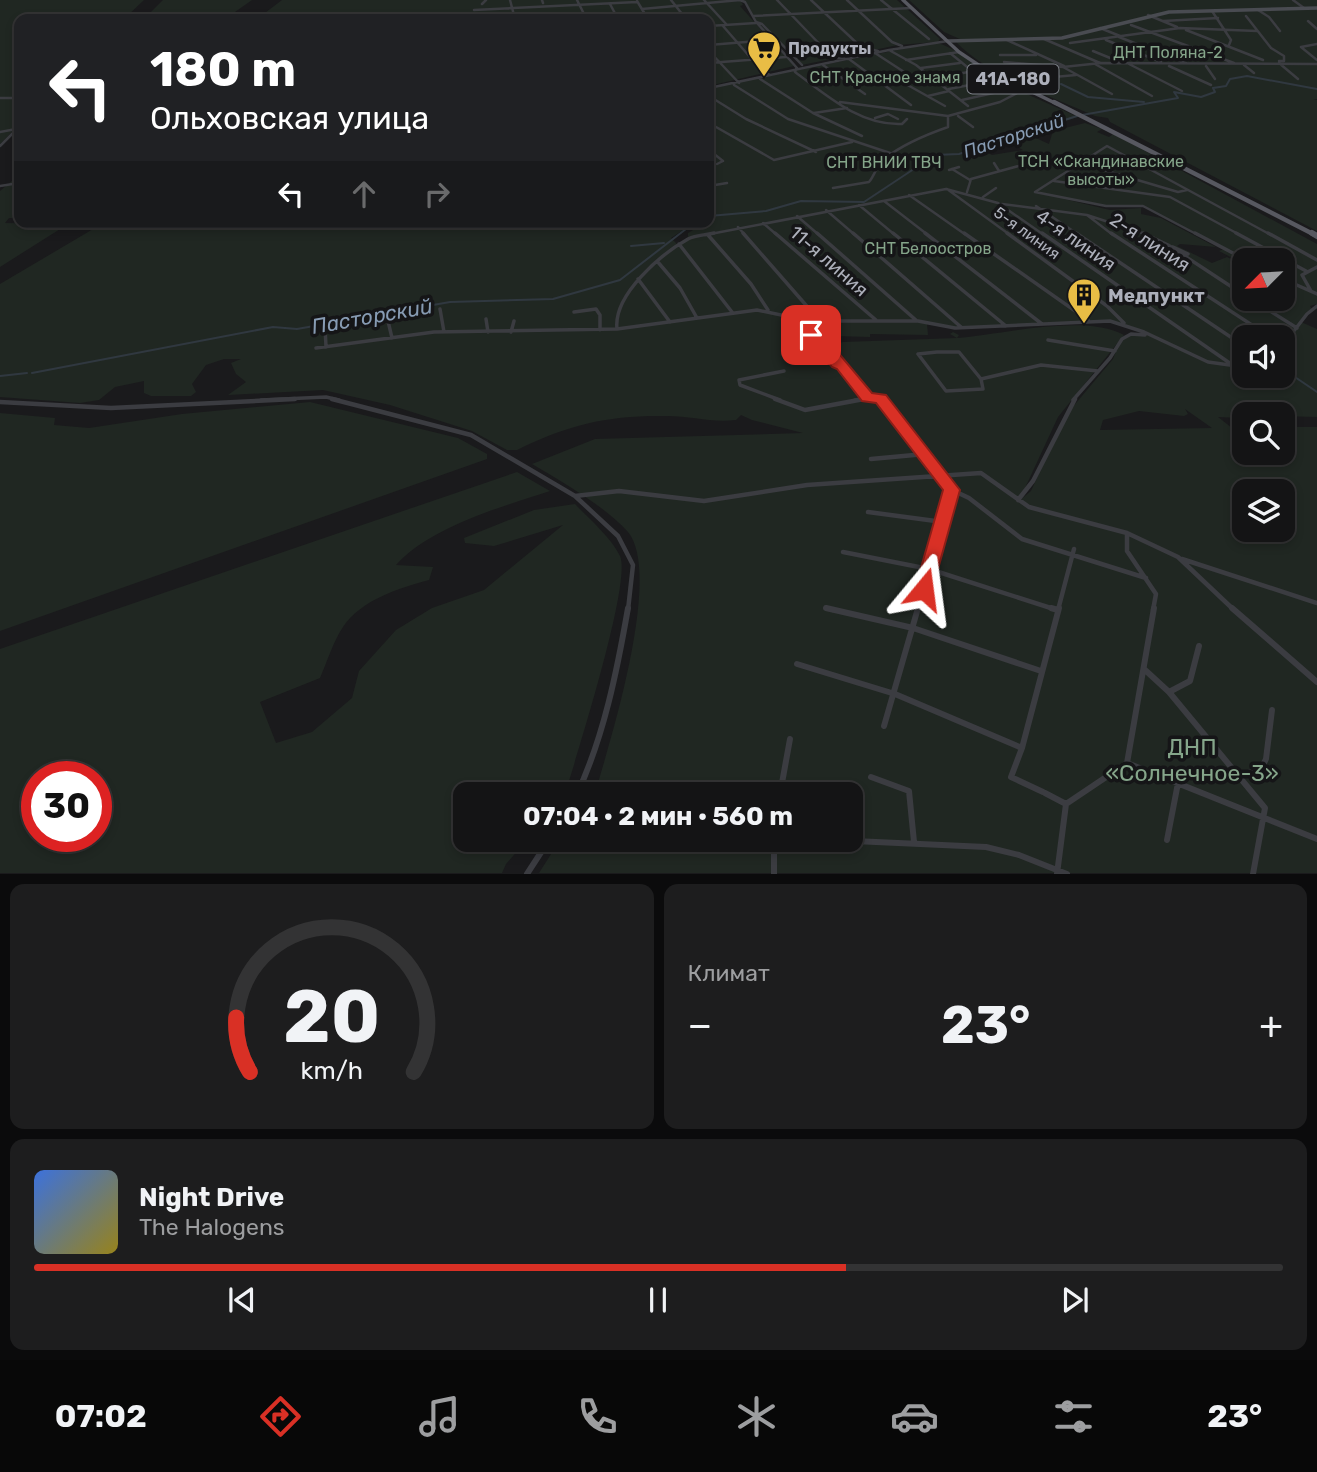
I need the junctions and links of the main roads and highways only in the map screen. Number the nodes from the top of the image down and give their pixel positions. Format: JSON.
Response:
{"nodes":[{"id":1,"x":902,"y":0,"type":"edge"},
{"id":2,"x":950,"y":43,"type":"junction"},
{"id":3,"x":1073,"y":110,"type":"junction"},
{"id":4,"x":1093,"y":120,"type":"junction"},
{"id":5,"x":1317,"y":236,"type":"edge"}],
"edges":[{"from":1,"to":2,"type":"main road","number":"41А-180"},
{"from":2,"to":3,"type":"main road","number":"41А-180"},
{"from":2,"to":3,"type":"main road","number":"41А-180"},
{"from":3,"to":4,"type":"main road","number":"41А-180"},
{"from":4,"to":5,"type":"main road","number":"41А-180"},
{"from":4,"to":5,"type":"main road","number":"41А-180"}]}
